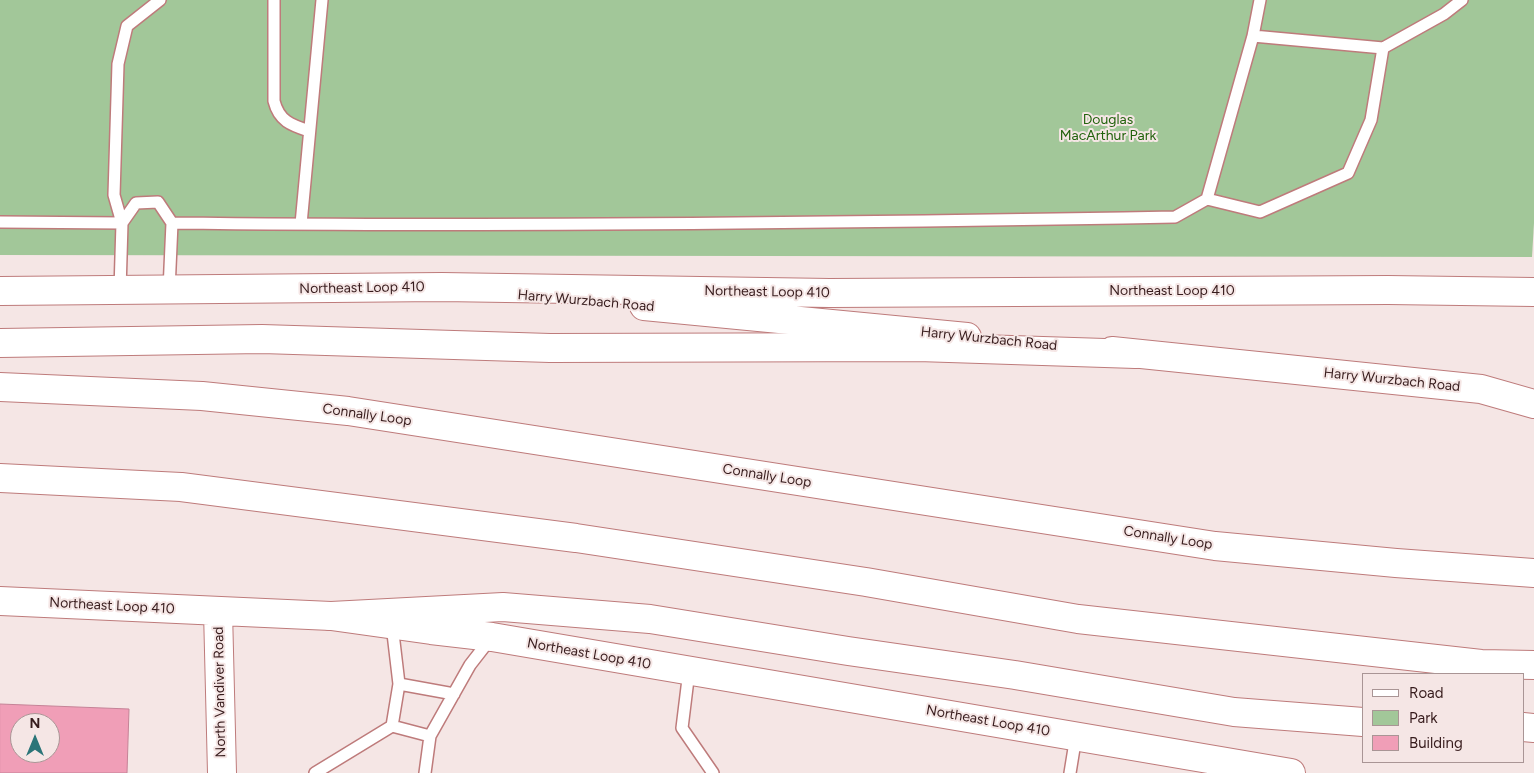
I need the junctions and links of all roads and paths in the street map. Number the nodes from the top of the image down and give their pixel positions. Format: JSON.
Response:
{"nodes":[{"id":1,"x":160,"y":0,"type":"edge"},
{"id":2,"x":274,"y":0,"type":"edge"},
{"id":3,"x":322,"y":0,"type":"edge"},
{"id":4,"x":1260,"y":0,"type":"edge"},
{"id":5,"x":1462,"y":0,"type":"edge"},
{"id":6,"x":1253,"y":36,"type":"junction"},
{"id":7,"x":1383,"y":48,"type":"junction"},
{"id":8,"x":309,"y":131,"type":"junction"},
{"id":9,"x":1207,"y":198,"type":"junction"},
{"id":10,"x":0,"y":222,"type":"edge"},
{"id":11,"x":122,"y":223,"type":"junction"},
{"id":12,"x":172,"y":223,"type":"junction"},
{"id":13,"x":301,"y":224,"type":"junction"},
{"id":14,"x":442,"y":287,"type":"junction"},
{"id":15,"x":120,"y":290,"type":"junction"},
{"id":16,"x":169,"y":290,"type":"junction"},
{"id":17,"x":0,"y":291,"type":"edge"},
{"id":18,"x":1534,"y":292,"type":"edge"},
{"id":19,"x":0,"y":343,"type":"edge"},
{"id":20,"x":1136,"y":354,"type":"junction"},
{"id":21,"x":0,"y":387,"type":"edge"},
{"id":22,"x":1534,"y":404,"type":"edge"},
{"id":23,"x":0,"y":478,"type":"edge"},
{"id":24,"x":1534,"y":573,"type":"edge"},
{"id":25,"x":0,"y":601,"type":"edge"},
{"id":26,"x":218,"y":611,"type":"junction"},
{"id":27,"x":331,"y":616,"type":"junction"},
{"id":28,"x":392,"y":625,"type":"junction"},
{"id":29,"x":492,"y":637,"type":"junction"},
{"id":30,"x":1534,"y":665,"type":"edge"},
{"id":31,"x":689,"y":671,"type":"junction"},
{"id":32,"x":399,"y":684,"type":"junction"},
{"id":33,"x":454,"y":694,"type":"junction"},
{"id":34,"x":1362,"y":722,"type":"edge"},
{"id":35,"x":392,"y":726,"type":"junction"},
{"id":36,"x":430,"y":736,"type":"junction"},
{"id":37,"x":1076,"y":736,"type":"junction"},
{"id":38,"x":222,"y":773,"type":"edge"},
{"id":39,"x":315,"y":773,"type":"edge"},
{"id":40,"x":424,"y":773,"type":"edge"},
{"id":41,"x":713,"y":773,"type":"edge"},
{"id":42,"x":1070,"y":773,"type":"edge"},
{"id":43,"x":1291,"y":773,"type":"edge"}],
"edges":[{"from":1,"to":11,"type":"lane"},
{"from":2,"to":8,"type":"lane"},
{"from":3,"to":8,"type":"lane"},
{"from":4,"to":6,"type":"lane"},
{"from":5,"to":7,"type":"lane"},
{"from":6,"to":7,"type":"lane"},
{"from":6,"to":9,"type":"lane"},
{"from":7,"to":9,"type":"lane"},
{"from":8,"to":13,"type":"lane"},
{"from":9,"to":13,"type":"lane"},
{"from":10,"to":11,"type":"lane"},
{"from":11,"to":12,"type":"lane"},
{"from":11,"to":15,"type":"lane"},
{"from":12,"to":13,"type":"lane"},
{"from":12,"to":16,"type":"lane"},
{"from":14,"to":16,"type":"main road","name":"Northeast Loop 410"},
{"from":14,"to":18,"type":"main road","name":"Northeast Loop 410"},
{"from":14,"to":20,"type":"main road","name":"Harry Wurzbach Road"},
{"from":15,"to":16,"type":"main road","name":"Northeast Loop 410"},
{"from":15,"to":17,"type":"main road","name":"Northeast Loop 410"},
{"from":19,"to":20,"type":"main road"},
{"from":20,"to":22,"type":"main road","name":"Harry Wurzbach Road"},
{"from":21,"to":24,"type":"main road","name":"Connally Loop"},
{"from":23,"to":30,"type":"main road"},
{"from":25,"to":26,"type":"main road","name":"Northeast Loop 410"},
{"from":26,"to":27,"type":"main road","name":"Northeast Loop 410"},
{"from":26,"to":38,"type":"main road","name":"North Vandiver Road"},
{"from":27,"to":28,"type":"main road","name":"Northeast Loop 410"},
{"from":27,"to":34,"type":"main road"},
{"from":28,"to":29,"type":"main road","name":"Northeast Loop 410"},
{"from":28,"to":32,"type":"lane"},
{"from":29,"to":31,"type":"main road","name":"Northeast Loop 410"},
{"from":29,"to":33,"type":"lane"},
{"from":31,"to":37,"type":"main road","name":"Northeast Loop 410"},
{"from":31,"to":41,"type":"lane"},
{"from":32,"to":33,"type":"lane"},
{"from":32,"to":35,"type":"lane"},
{"from":33,"to":36,"type":"lane"},
{"from":35,"to":36,"type":"lane"},
{"from":35,"to":39,"type":"lane"},
{"from":36,"to":40,"type":"lane"},
{"from":37,"to":42,"type":"lane"},
{"from":37,"to":43,"type":"main road","name":"Northeast Loop 410"}]}
